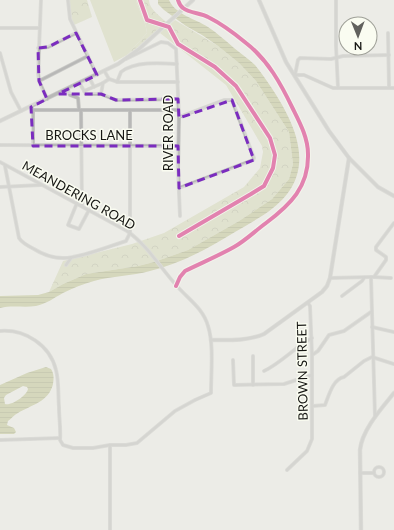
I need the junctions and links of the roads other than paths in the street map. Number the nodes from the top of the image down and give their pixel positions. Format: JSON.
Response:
{"nodes":[{"id":1,"x":41,"y":0,"type":"edge"},
{"id":2,"x":68,"y":0,"type":"edge"},
{"id":3,"x":193,"y":0,"type":"edge"},
{"id":4,"x":259,"y":0,"type":"edge"},
{"id":5,"x":336,"y":0,"type":"edge"},
{"id":6,"x":0,"y":28,"type":"edge"},
{"id":7,"x":39,"y":28,"type":"junction"},
{"id":8,"x":76,"y":33,"type":"junction"},
{"id":9,"x":388,"y":33,"type":"dead end"},
{"id":10,"x":38,"y":48,"type":"junction"},
{"id":11,"x":0,"y":53,"type":"edge"},
{"id":12,"x":389,"y":55,"type":"junction"},
{"id":13,"x":88,"y":56,"type":"junction"},
{"id":14,"x":336,"y":57,"type":"junction"},
{"id":15,"x":124,"y":60,"type":"junction"},
{"id":16,"x":177,"y":64,"type":"junction"},
{"id":17,"x":104,"y":72,"type":"junction"},
{"id":18,"x":97,"y":75,"type":"junction"},
{"id":19,"x":295,"y":75,"type":"junction"},
{"id":20,"x":90,"y":79,"type":"junction"},
{"id":21,"x":109,"y":79,"type":"junction"},
{"id":22,"x":39,"y":81,"type":"junction"},
{"id":23,"x":103,"y":82,"type":"junction"},
{"id":24,"x":117,"y":82,"type":"junction"},
{"id":25,"x":178,"y":82,"type":"junction"},
{"id":26,"x":80,"y":84,"type":"junction"},
{"id":27,"x":94,"y":87,"type":"junction"},
{"id":28,"x":389,"y":87,"type":"junction"},
{"id":29,"x":338,"y":88,"type":"junction"},
{"id":30,"x":394,"y":88,"type":"edge"},
{"id":31,"x":68,"y":90,"type":"junction"},
{"id":32,"x":84,"y":91,"type":"junction"},
{"id":33,"x":101,"y":94,"type":"junction"},
{"id":34,"x":47,"y":99,"type":"junction"},
{"id":35,"x":178,"y":99,"type":"junction"},
{"id":36,"x":32,"y":108,"type":"junction"},
{"id":37,"x":80,"y":110,"type":"junction"},
{"id":38,"x":130,"y":110,"type":"junction"},
{"id":39,"x":179,"y":110,"type":"junction"},
{"id":40,"x":20,"y":111,"type":"junction"},
{"id":41,"x":180,"y":117,"type":"junction"},
{"id":42,"x":0,"y":121,"type":"edge"},
{"id":43,"x":0,"y":145,"type":"edge"},
{"id":44,"x":81,"y":145,"type":"junction"},
{"id":45,"x":130,"y":145,"type":"junction"},
{"id":46,"x":33,"y":146,"type":"junction"},
{"id":47,"x":178,"y":146,"type":"junction"},
{"id":48,"x":349,"y":158,"type":"junction"},
{"id":49,"x":0,"y":162,"type":"edge"},
{"id":50,"x":5,"y":165,"type":"junction"},
{"id":51,"x":41,"y":185,"type":"junction"},
{"id":52,"x":9,"y":186,"type":"junction"},
{"id":53,"x":0,"y":187,"type":"edge"},
{"id":54,"x":179,"y":188,"type":"junction"},
{"id":55,"x":394,"y":196,"type":"edge"},
{"id":56,"x":77,"y":204,"type":"junction"},
{"id":57,"x":82,"y":206,"type":"junction"},
{"id":58,"x":89,"y":210,"type":"junction"},
{"id":59,"x":180,"y":216,"type":"dead end"},
{"id":60,"x":394,"y":223,"type":"edge"},
{"id":61,"x":130,"y":233,"type":"junction"},
{"id":62,"x":71,"y":258,"type":"junction"},
{"id":63,"x":66,"y":265,"type":"dead end"},
{"id":64,"x":364,"y":277,"type":"junction"},
{"id":65,"x":372,"y":277,"type":"junction"},
{"id":66,"x":330,"y":278,"type":"junction"},
{"id":67,"x":391,"y":278,"type":"dead end"},
{"id":68,"x":342,"y":296,"type":"dead end"},
{"id":69,"x":308,"y":302,"type":"junction"},
{"id":70,"x":372,"y":312,"type":"junction"},
{"id":71,"x":372,"y":327,"type":"junction"},
{"id":72,"x":0,"y":331,"type":"edge"},
{"id":73,"x":394,"y":332,"type":"edge"},
{"id":74,"x":312,"y":338,"type":"junction"},
{"id":75,"x":211,"y":340,"type":"junction"},
{"id":76,"x":312,"y":355,"type":"junction"},
{"id":77,"x":253,"y":356,"type":"dead end"},
{"id":78,"x":372,"y":357,"type":"junction"},
{"id":79,"x":233,"y":360,"type":"dead end"},
{"id":80,"x":394,"y":364,"type":"edge"},
{"id":81,"x":264,"y":371,"type":"dead end"},
{"id":82,"x":312,"y":375,"type":"junction"},
{"id":83,"x":253,"y":385,"type":"junction"},
{"id":84,"x":393,"y":396,"type":"edge"},
{"id":85,"x":313,"y":406,"type":"junction"},
{"id":86,"x":375,"y":418,"type":"junction"},
{"id":87,"x":60,"y":438,"type":"junction"},
{"id":88,"x":0,"y":440,"type":"edge"},
{"id":89,"x":110,"y":445,"type":"junction"},
{"id":90,"x":287,"y":470,"type":"dead end"},
{"id":91,"x":360,"y":473,"type":"junction"},
{"id":92,"x":374,"y":473,"type":"junction"},
{"id":93,"x":110,"y":530,"type":"edge"},
{"id":94,"x":360,"y":530,"type":"edge"}],
"edges":[{"from":1,"to":7,"type":"street"},
{"from":2,"to":8,"type":"street"},
{"from":3,"to":15,"type":"street"},
{"from":4,"to":19,"type":"street"},
{"from":5,"to":14,"type":"street"},
{"from":6,"to":7,"type":"street"},
{"from":7,"to":10,"type":"street"},
{"from":8,"to":10,"type":"street"},
{"from":8,"to":13,"type":"street"},
{"from":9,"to":12,"type":"street"},
{"from":10,"to":22,"type":"street"},
{"from":11,"to":40,"type":"street"},
{"from":12,"to":14,"type":"street"},
{"from":12,"to":28,"type":"street"},
{"from":13,"to":18,"type":"street"},
{"from":13,"to":22,"type":"street"},
{"from":14,"to":19,"type":"street"},
{"from":14,"to":29,"type":"street"},
{"from":15,"to":16,"type":"street","name":"RIVER ROAD"},
{"from":15,"to":17,"type":"street"},
{"from":16,"to":24,"type":"street"},
{"from":16,"to":25,"type":"street","name":"RIVER ROAD"},
{"from":17,"to":18,"type":"street"},
{"from":17,"to":21,"type":"street"},
{"from":18,"to":20,"type":"street"},
{"from":19,"to":29,"type":"street"},
{"from":19,"to":48,"type":"street"},
{"from":20,"to":26,"type":"street"},
{"from":20,"to":27,"type":"street"},
{"from":21,"to":23,"type":"street"},
{"from":21,"to":24,"type":"street"},
{"from":22,"to":34,"type":"street"},
{"from":23,"to":27,"type":"street"},
{"from":23,"to":33,"type":"street"},
{"from":24,"to":25,"type":"street"},
{"from":25,"to":35,"type":"street","name":"RIVER ROAD"},
{"from":26,"to":31,"type":"street"},
{"from":26,"to":32,"type":"street"},
{"from":27,"to":32,"type":"street"},
{"from":28,"to":29,"type":"street"},
{"from":28,"to":30,"type":"street"},
{"from":31,"to":34,"type":"street"},
{"from":31,"to":37,"type":"street"},
{"from":32,"to":33,"type":"street"},
{"from":33,"to":35,"type":"street"},
{"from":34,"to":36,"type":"street"},
{"from":35,"to":39,"type":"street","name":"RIVER ROAD"},
{"from":36,"to":37,"type":"street"},
{"from":36,"to":40,"type":"street"},
{"from":36,"to":46,"type":"street"},
{"from":37,"to":38,"type":"street"},
{"from":37,"to":44,"type":"street"},
{"from":38,"to":39,"type":"street"},
{"from":38,"to":45,"type":"street"},
{"from":39,"to":41,"type":"street","name":"RIVER ROAD"},
{"from":40,"to":42,"type":"street"},
{"from":41,"to":47,"type":"street","name":"RIVER ROAD"},
{"from":41,"to":54,"type":"street"},
{"from":43,"to":46,"type":"street","name":"BROCKS LANE"},
{"from":44,"to":45,"type":"street","name":"BROCKS LANE"},
{"from":44,"to":46,"type":"street","name":"BROCKS LANE"},
{"from":44,"to":57,"type":"street"},
{"from":45,"to":47,"type":"street","name":"BROCKS LANE"},
{"from":45,"to":61,"type":"street"},
{"from":47,"to":54,"type":"street","name":"RIVER ROAD"},
{"from":48,"to":55,"type":"street"},
{"from":48,"to":66,"type":"street"},
{"from":49,"to":50,"type":"street","name":"MEANDERING ROAD"},
{"from":50,"to":51,"type":"street","name":"MEANDERING ROAD"},
{"from":50,"to":52,"type":"street"},
{"from":51,"to":52,"type":"street"},
{"from":51,"to":56,"type":"street","name":"MEANDERING ROAD"},
{"from":52,"to":53,"type":"street"},
{"from":52,"to":62,"type":"street"},
{"from":54,"to":59,"type":"street","name":"RIVER ROAD"},
{"from":56,"to":57,"type":"street","name":"MEANDERING ROAD"},
{"from":56,"to":58,"type":"street"},
{"from":57,"to":58,"type":"street","name":"MEANDERING ROAD"},
{"from":58,"to":61,"type":"street","name":"MEANDERING ROAD"},
{"from":60,"to":65,"type":"street"},
{"from":61,"to":62,"type":"street"},
{"from":61,"to":75,"type":"street","name":"MEANDERING ROAD"},
{"from":62,"to":63,"type":"street"},
{"from":64,"to":65,"type":"street"},
{"from":64,"to":66,"type":"street"},
{"from":64,"to":68,"type":"street"},
{"from":65,"to":67,"type":"street"},
{"from":65,"to":70,"type":"street"},
{"from":66,"to":69,"type":"street"},
{"from":69,"to":74,"type":"street","name":"BROWN STREET"},
{"from":69,"to":75,"type":"street"},
{"from":70,"to":71,"type":"street"},
{"from":70,"to":76,"type":"street"},
{"from":71,"to":73,"type":"street"},
{"from":71,"to":78,"type":"street"},
{"from":72,"to":87,"type":"street"},
{"from":74,"to":76,"type":"street","name":"BROWN STREET"},
{"from":74,"to":81,"type":"street"},
{"from":75,"to":89,"type":"street","name":"MEANDERING ROAD"},
{"from":76,"to":82,"type":"street","name":"BROWN STREET"},
{"from":77,"to":83,"type":"street"},
{"from":78,"to":80,"type":"street"},
{"from":78,"to":85,"type":"street"},
{"from":78,"to":86,"type":"street"},
{"from":79,"to":83,"type":"street"},
{"from":82,"to":83,"type":"street"},
{"from":82,"to":85,"type":"street","name":"BROWN STREET"},
{"from":84,"to":86,"type":"street"},
{"from":85,"to":90,"type":"street","name":"BROWN STREET"},
{"from":86,"to":91,"type":"street"},
{"from":87,"to":88,"type":"street"},
{"from":87,"to":89,"type":"street"},
{"from":89,"to":93,"type":"street"},
{"from":91,"to":92,"type":"street"},
{"from":91,"to":94,"type":"street"},
{"from":92,"to":92,"type":"street"}]}
